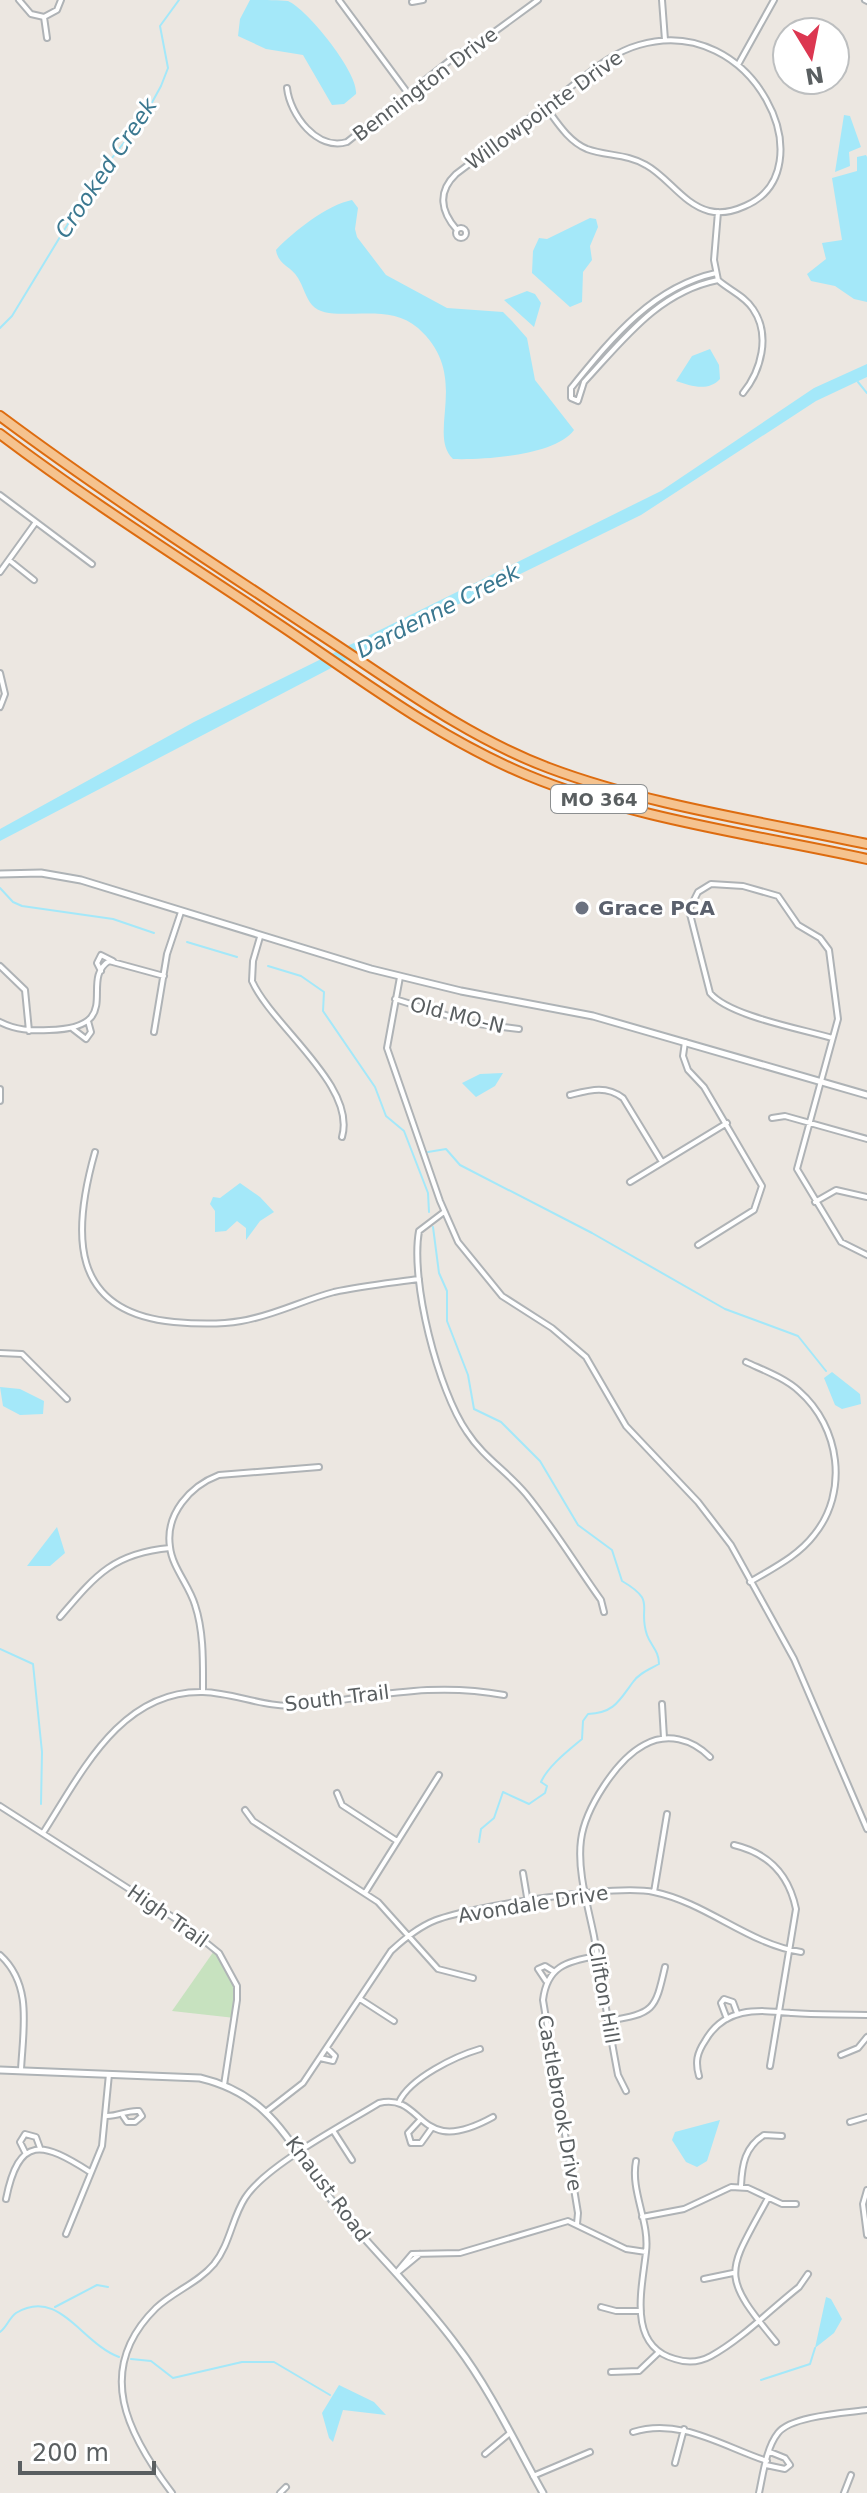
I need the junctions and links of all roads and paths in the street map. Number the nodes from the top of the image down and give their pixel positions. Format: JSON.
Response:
{"nodes":[{"id":1,"x":19,"y":0,"type":"edge"},
{"id":2,"x":61,"y":0,"type":"edge"},
{"id":3,"x":339,"y":0,"type":"edge"},
{"id":4,"x":423,"y":0,"type":"edge"},
{"id":5,"x":538,"y":0,"type":"edge"},
{"id":6,"x":662,"y":0,"type":"edge"},
{"id":7,"x":774,"y":0,"type":"edge"},
{"id":8,"x":412,"y":2,"type":"edge"},
{"id":9,"x":44,"y":17,"type":"junction"},
{"id":10,"x":47,"y":38,"type":"dead end"},
{"id":11,"x":665,"y":40,"type":"junction"},
{"id":12,"x":739,"y":63,"type":"junction"},
{"id":13,"x":287,"y":88,"type":"dead end"},
{"id":14,"x":407,"y":92,"type":"junction"},
{"id":15,"x":545,"y":106,"type":"junction"},
{"id":16,"x":718,"y":212,"type":"junction"},
{"id":17,"x":457,"y":230,"type":"dead end"},
{"id":18,"x":716,"y":273,"type":"junction"},
{"id":19,"x":718,"y":280,"type":"junction"},
{"id":20,"x":743,"y":393,"type":"dead end"},
{"id":21,"x":0,"y":416,"type":"edge"},
{"id":22,"x":0,"y":434,"type":"edge"},
{"id":23,"x":0,"y":495,"type":"edge"},
{"id":24,"x":36,"y":522,"type":"junction"},
{"id":25,"x":9,"y":560,"type":"junction"},
{"id":26,"x":92,"y":564,"type":"dead end"},
{"id":27,"x":0,"y":572,"type":"edge"},
{"id":28,"x":34,"y":580,"type":"dead end"},
{"id":29,"x":0,"y":673,"type":"edge"},
{"id":30,"x":4,"y":687,"type":"junction"},
{"id":31,"x":11,"y":687,"type":"dead end"},
{"id":32,"x":0,"y":707,"type":"edge"},
{"id":33,"x":867,"y":844,"type":"edge"},
{"id":34,"x":867,"y":859,"type":"edge"},
{"id":35,"x":0,"y":874,"type":"edge"},
{"id":36,"x":181,"y":912,"type":"junction"},
{"id":37,"x":260,"y":937,"type":"junction"},
{"id":38,"x":0,"y":966,"type":"edge"},
{"id":39,"x":164,"y":976,"type":"junction"},
{"id":40,"x":400,"y":977,"type":"junction"},
{"id":41,"x":395,"y":999,"type":"junction"},
{"id":42,"x":88,"y":1021,"type":"junction"},
{"id":43,"x":0,"y":1022,"type":"edge"},
{"id":44,"x":73,"y":1029,"type":"junction"},
{"id":45,"x":519,"y":1029,"type":"dead end"},
{"id":46,"x":29,"y":1031,"type":"junction"},
{"id":47,"x":154,"y":1032,"type":"dead end"},
{"id":48,"x":832,"y":1038,"type":"junction"},
{"id":49,"x":685,"y":1042,"type":"junction"},
{"id":50,"x":820,"y":1082,"type":"junction"},
{"id":51,"x":0,"y":1089,"type":"edge"},
{"id":52,"x":570,"y":1095,"type":"dead end"},
{"id":53,"x":867,"y":1095,"type":"edge"},
{"id":54,"x":0,"y":1101,"type":"edge"},
{"id":55,"x":772,"y":1118,"type":"dead end"},
{"id":56,"x":808,"y":1122,"type":"junction"},
{"id":57,"x":727,"y":1123,"type":"junction"},
{"id":58,"x":342,"y":1137,"type":"dead end"},
{"id":59,"x":867,"y":1139,"type":"edge"},
{"id":60,"x":95,"y":1152,"type":"dead end"},
{"id":61,"x":662,"y":1162,"type":"junction"},
{"id":62,"x":630,"y":1182,"type":"dead end"},
{"id":63,"x":867,"y":1197,"type":"edge"},
{"id":64,"x":815,"y":1202,"type":"junction"},
{"id":65,"x":444,"y":1212,"type":"junction"},
{"id":66,"x":698,"y":1245,"type":"dead end"},
{"id":67,"x":867,"y":1255,"type":"edge"},
{"id":68,"x":419,"y":1279,"type":"junction"},
{"id":69,"x":0,"y":1353,"type":"edge"},
{"id":70,"x":746,"y":1362,"type":"dead end"},
{"id":71,"x":67,"y":1399,"type":"dead end"},
{"id":72,"x":319,"y":1467,"type":"dead end"},
{"id":73,"x":170,"y":1548,"type":"junction"},
{"id":74,"x":750,"y":1582,"type":"junction"},
{"id":75,"x":604,"y":1612,"type":"dead end"},
{"id":76,"x":60,"y":1617,"type":"dead end"},
{"id":77,"x":203,"y":1692,"type":"junction"},
{"id":78,"x":504,"y":1695,"type":"dead end"},
{"id":79,"x":662,"y":1704,"type":"dead end"},
{"id":80,"x":664,"y":1738,"type":"junction"},
{"id":81,"x":710,"y":1757,"type":"dead end"},
{"id":82,"x":439,"y":1775,"type":"dead end"},
{"id":83,"x":337,"y":1793,"type":"dead end"},
{"id":84,"x":0,"y":1806,"type":"edge"},
{"id":85,"x":245,"y":1810,"type":"dead end"},
{"id":86,"x":667,"y":1814,"type":"dead end"},
{"id":87,"x":867,"y":1827,"type":"edge"},
{"id":88,"x":43,"y":1833,"type":"junction"},
{"id":89,"x":397,"y":1841,"type":"junction"},
{"id":90,"x":734,"y":1845,"type":"dead end"},
{"id":91,"x":523,"y":1873,"type":"dead end"},
{"id":92,"x":654,"y":1892,"type":"junction"},
{"id":93,"x":365,"y":1893,"type":"junction"},
{"id":94,"x":586,"y":1894,"type":"junction"},
{"id":95,"x":528,"y":1903,"type":"junction"},
{"id":96,"x":407,"y":1936,"type":"junction"},
{"id":97,"x":789,"y":1950,"type":"junction"},
{"id":98,"x":801,"y":1952,"type":"dead end"},
{"id":99,"x":0,"y":1955,"type":"edge"},
{"id":100,"x":598,"y":1956,"type":"junction"},
{"id":101,"x":665,"y":1967,"type":"dead end"},
{"id":102,"x":553,"y":1971,"type":"junction"},
{"id":103,"x":473,"y":1978,"type":"dead end"},
{"id":104,"x":546,"y":1981,"type":"junction"},
{"id":105,"x":360,"y":1999,"type":"junction"},
{"id":106,"x":778,"y":2011,"type":"junction"},
{"id":107,"x":737,"y":2013,"type":"junction"},
{"id":108,"x":867,"y":2015,"type":"edge"},
{"id":109,"x":727,"y":2019,"type":"junction"},
{"id":110,"x":394,"y":2021,"type":"dead end"},
{"id":111,"x":608,"y":2021,"type":"junction"},
{"id":112,"x":867,"y":2037,"type":"edge"},
{"id":113,"x":327,"y":2048,"type":"junction"},
{"id":114,"x":480,"y":2049,"type":"dead end"},
{"id":115,"x":841,"y":2055,"type":"dead end"},
{"id":116,"x":320,"y":2058,"type":"junction"},
{"id":117,"x":770,"y":2066,"type":"dead end"},
{"id":118,"x":0,"y":2070,"type":"edge"},
{"id":119,"x":21,"y":2070,"type":"junction"},
{"id":120,"x":109,"y":2074,"type":"junction"},
{"id":121,"x":699,"y":2076,"type":"dead end"},
{"id":122,"x":224,"y":2085,"type":"junction"},
{"id":123,"x":626,"y":2091,"type":"dead end"},
{"id":124,"x":399,"y":2102,"type":"junction"},
{"id":125,"x":267,"y":2111,"type":"junction"},
{"id":126,"x":107,"y":2116,"type":"junction"},
{"id":127,"x":123,"y":2116,"type":"junction"},
{"id":128,"x":493,"y":2117,"type":"dead end"},
{"id":129,"x":867,"y":2117,"type":"edge"},
{"id":130,"x":420,"y":2120,"type":"junction"},
{"id":131,"x":850,"y":2122,"type":"dead end"},
{"id":132,"x":431,"y":2129,"type":"junction"},
{"id":133,"x":334,"y":2132,"type":"junction"},
{"id":134,"x":782,"y":2136,"type":"dead end"},
{"id":135,"x":40,"y":2148,"type":"junction"},
{"id":136,"x":299,"y":2153,"type":"junction"},
{"id":137,"x":26,"y":2154,"type":"junction"},
{"id":138,"x":352,"y":2160,"type":"dead end"},
{"id":139,"x":636,"y":2161,"type":"dead end"},
{"id":140,"x":90,"y":2172,"type":"junction"},
{"id":141,"x":741,"y":2186,"type":"junction"},
{"id":142,"x":859,"y":2187,"type":"dead end"},
{"id":143,"x":867,"y":2190,"type":"edge"},
{"id":144,"x":768,"y":2198,"type":"junction"},
{"id":145,"x":6,"y":2199,"type":"dead end"},
{"id":146,"x":796,"y":2204,"type":"dead end"},
{"id":147,"x":642,"y":2217,"type":"junction"},
{"id":148,"x":577,"y":2224,"type":"junction"},
{"id":149,"x":66,"y":2234,"type":"dead end"},
{"id":150,"x":867,"y":2235,"type":"edge"},
{"id":151,"x":646,"y":2252,"type":"junction"},
{"id":152,"x":396,"y":2273,"type":"junction"},
{"id":153,"x":733,"y":2273,"type":"junction"},
{"id":154,"x":808,"y":2274,"type":"dead end"},
{"id":155,"x":704,"y":2279,"type":"dead end"},
{"id":156,"x":601,"y":2307,"type":"dead end"},
{"id":157,"x":641,"y":2311,"type":"junction"},
{"id":158,"x":757,"y":2320,"type":"junction"},
{"id":159,"x":776,"y":2342,"type":"dead end"},
{"id":160,"x":659,"y":2352,"type":"junction"},
{"id":161,"x":611,"y":2372,"type":"dead end"},
{"id":162,"x":867,"y":2410,"type":"edge"},
{"id":163,"x":684,"y":2429,"type":"junction"},
{"id":164,"x":633,"y":2432,"type":"dead end"},
{"id":165,"x":510,"y":2433,"type":"junction"},
{"id":166,"x":590,"y":2452,"type":"dead end"},
{"id":167,"x":770,"y":2452,"type":"junction"},
{"id":168,"x":485,"y":2454,"type":"dead end"},
{"id":169,"x":675,"y":2463,"type":"dead end"},
{"id":170,"x":767,"y":2463,"type":"junction"},
{"id":171,"x":851,"y":2475,"type":"dead end"},
{"id":172,"x":533,"y":2476,"type":"junction"},
{"id":173,"x":286,"y":2487,"type":"dead end"},
{"id":174,"x":172,"y":2493,"type":"edge"},
{"id":175,"x":280,"y":2493,"type":"edge"},
{"id":176,"x":543,"y":2493,"type":"edge"},
{"id":177,"x":759,"y":2493,"type":"edge"},
{"id":178,"x":844,"y":2493,"type":"edge"}],
"edges":[{"from":1,"to":9,"type":"street"},
{"from":2,"to":9,"type":"street"},
{"from":3,"to":14,"type":"street"},
{"from":4,"to":8,"type":"street"},
{"from":5,"to":14,"type":"street","name":"Bennington Drive"},
{"from":6,"to":11,"type":"street"},
{"from":7,"to":12,"type":"street"},
{"from":9,"to":10,"type":"street"},
{"from":11,"to":12,"type":"street","name":"Willowpointe Drive"},
{"from":11,"to":15,"type":"street","name":"Willowpointe Drive"},
{"from":12,"to":16,"type":"street"},
{"from":13,"to":14,"type":"street","name":"Bennington Drive"},
{"from":15,"to":16,"type":"street"},
{"from":15,"to":17,"type":"street","name":"Willowpointe Drive"},
{"from":16,"to":18,"type":"street"},
{"from":18,"to":19,"type":"street"},
{"from":18,"to":19,"type":"street"},
{"from":19,"to":20,"type":"street"},
{"from":21,"to":33,"type":"highway","number":"MO 364"},
{"from":22,"to":34,"type":"highway","number":"MO 364"},
{"from":23,"to":24,"type":"street"},
{"from":24,"to":25,"type":"street"},
{"from":24,"to":26,"type":"street"},
{"from":25,"to":27,"type":"street"},
{"from":25,"to":28,"type":"street"},
{"from":29,"to":30,"type":"street"},
{"from":30,"to":31,"type":"street"},
{"from":30,"to":32,"type":"street"},
{"from":35,"to":36,"type":"main road"},
{"from":36,"to":37,"type":"main road"},
{"from":36,"to":39,"type":"street"},
{"from":37,"to":40,"type":"main road"},
{"from":37,"to":58,"type":"street"},
{"from":38,"to":46,"type":"street"},
{"from":39,"to":42,"type":"street"},
{"from":39,"to":47,"type":"street"},
{"from":40,"to":41,"type":"street"},
{"from":40,"to":49,"type":"main road"},
{"from":41,"to":45,"type":"street","name":"Old MO-N"},
{"from":41,"to":65,"type":"street"},
{"from":42,"to":44,"type":"street"},
{"from":42,"to":44,"type":"street"},
{"from":43,"to":46,"type":"street"},
{"from":44,"to":46,"type":"street"},
{"from":48,"to":48,"type":"street"},
{"from":48,"to":50,"type":"street"},
{"from":49,"to":50,"type":"main road"},
{"from":49,"to":57,"type":"street"},
{"from":50,"to":53,"type":"main road"},
{"from":50,"to":56,"type":"street"},
{"from":51,"to":54,"type":"street"},
{"from":52,"to":61,"type":"street"},
{"from":55,"to":56,"type":"street"},
{"from":56,"to":59,"type":"street"},
{"from":56,"to":64,"type":"street"},
{"from":57,"to":61,"type":"street"},
{"from":57,"to":66,"type":"street"},
{"from":60,"to":68,"type":"street"},
{"from":61,"to":62,"type":"street"},
{"from":63,"to":64,"type":"street"},
{"from":64,"to":67,"type":"street"},
{"from":65,"to":68,"type":"street"},
{"from":65,"to":74,"type":"street"},
{"from":68,"to":75,"type":"street"},
{"from":69,"to":71,"type":"street"},
{"from":70,"to":74,"type":"street"},
{"from":72,"to":73,"type":"street"},
{"from":73,"to":76,"type":"street"},
{"from":73,"to":77,"type":"street"},
{"from":74,"to":87,"type":"street"},
{"from":77,"to":78,"type":"street","name":"South Trail"},
{"from":77,"to":88,"type":"street","name":"South Trail"},
{"from":79,"to":80,"type":"street"},
{"from":80,"to":81,"type":"street"},
{"from":80,"to":94,"type":"street","name":"Clifton Hill"},
{"from":82,"to":89,"type":"street"},
{"from":83,"to":89,"type":"street"},
{"from":84,"to":88,"type":"street","name":"High Trail"},
{"from":85,"to":93,"type":"street"},
{"from":86,"to":92,"type":"street"},
{"from":88,"to":122,"type":"street","name":"High Trail"},
{"from":89,"to":93,"type":"street"},
{"from":90,"to":97,"type":"street"},
{"from":91,"to":95,"type":"street"},
{"from":92,"to":94,"type":"street","name":"Avondale Drive"},
{"from":92,"to":97,"type":"street","name":"Avondale Drive"},
{"from":93,"to":96,"type":"street"},
{"from":94,"to":95,"type":"street","name":"Avondale Drive"},
{"from":94,"to":100,"type":"street","name":"Clifton Hill"},
{"from":95,"to":96,"type":"street","name":"Avondale Drive"},
{"from":96,"to":103,"type":"street"},
{"from":96,"to":105,"type":"street","name":"Avondale Drive"},
{"from":97,"to":98,"type":"street","name":"Avondale Drive"},
{"from":97,"to":106,"type":"street"},
{"from":99,"to":119,"type":"street"},
{"from":100,"to":102,"type":"street"},
{"from":100,"to":111,"type":"street","name":"Clifton Hill"},
{"from":101,"to":111,"type":"street"},
{"from":102,"to":104,"type":"street"},
{"from":102,"to":104,"type":"street"},
{"from":104,"to":148,"type":"street","name":"Castlebrook Drive"},
{"from":105,"to":110,"type":"street"},
{"from":105,"to":113,"type":"street","name":"Avondale Drive"},
{"from":106,"to":107,"type":"street"},
{"from":106,"to":108,"type":"street"},
{"from":106,"to":117,"type":"street"},
{"from":107,"to":109,"type":"street"},
{"from":107,"to":109,"type":"street"},
{"from":109,"to":121,"type":"street"},
{"from":111,"to":123,"type":"street","name":"Clifton Hill"},
{"from":112,"to":115,"type":"street"},
{"from":113,"to":116,"type":"street","name":"Avondale Drive"},
{"from":113,"to":116,"type":"street","name":"Avondale Drive"},
{"from":114,"to":124,"type":"street"},
{"from":116,"to":125,"type":"street","name":"Avondale Drive"},
{"from":118,"to":119,"type":"main road","name":"Knaust Road"},
{"from":119,"to":120,"type":"main road","name":"Knaust Road"},
{"from":120,"to":122,"type":"main road","name":"Knaust Road"},
{"from":120,"to":126,"type":"street"},
{"from":122,"to":125,"type":"main road","name":"Knaust Road"},
{"from":124,"to":130,"type":"street"},
{"from":124,"to":133,"type":"street"},
{"from":125,"to":136,"type":"main road","name":"Knaust Road"},
{"from":126,"to":127,"type":"street"},
{"from":126,"to":140,"type":"street"},
{"from":127,"to":127,"type":"street"},
{"from":128,"to":132,"type":"street"},
{"from":129,"to":131,"type":"street"},
{"from":130,"to":132,"type":"street"},
{"from":130,"to":132,"type":"street"},
{"from":133,"to":136,"type":"street"},
{"from":133,"to":138,"type":"street"},
{"from":134,"to":141,"type":"street"},
{"from":135,"to":137,"type":"street"},
{"from":135,"to":137,"type":"street"},
{"from":135,"to":140,"type":"street"},
{"from":136,"to":152,"type":"main road","name":"Knaust Road"},
{"from":136,"to":174,"type":"street"},
{"from":137,"to":145,"type":"street"},
{"from":139,"to":147,"type":"street"},
{"from":140,"to":149,"type":"street"},
{"from":141,"to":144,"type":"street"},
{"from":141,"to":147,"type":"street"},
{"from":142,"to":143,"type":"street"},
{"from":143,"to":150,"type":"street"},
{"from":144,"to":146,"type":"street"},
{"from":144,"to":153,"type":"street"},
{"from":147,"to":151,"type":"street"},
{"from":148,"to":151,"type":"street"},
{"from":148,"to":152,"type":"street"},
{"from":151,"to":157,"type":"street"},
{"from":152,"to":165,"type":"main road","name":"Knaust Road"},
{"from":153,"to":155,"type":"street"},
{"from":153,"to":158,"type":"street"},
{"from":154,"to":158,"type":"street"},
{"from":156,"to":157,"type":"street"},
{"from":157,"to":160,"type":"street"},
{"from":158,"to":159,"type":"street"},
{"from":158,"to":160,"type":"street"},
{"from":160,"to":161,"type":"street"},
{"from":162,"to":167,"type":"street"},
{"from":163,"to":164,"type":"street"},
{"from":163,"to":169,"type":"street"},
{"from":163,"to":170,"type":"street"},
{"from":165,"to":168,"type":"street"},
{"from":165,"to":172,"type":"main road","name":"Knaust Road"},
{"from":166,"to":172,"type":"street"},
{"from":167,"to":170,"type":"street"},
{"from":167,"to":170,"type":"street"},
{"from":170,"to":177,"type":"street"},
{"from":171,"to":178,"type":"street"},
{"from":172,"to":176,"type":"main road","name":"Knaust Road"},
{"from":173,"to":175,"type":"street"}]}
